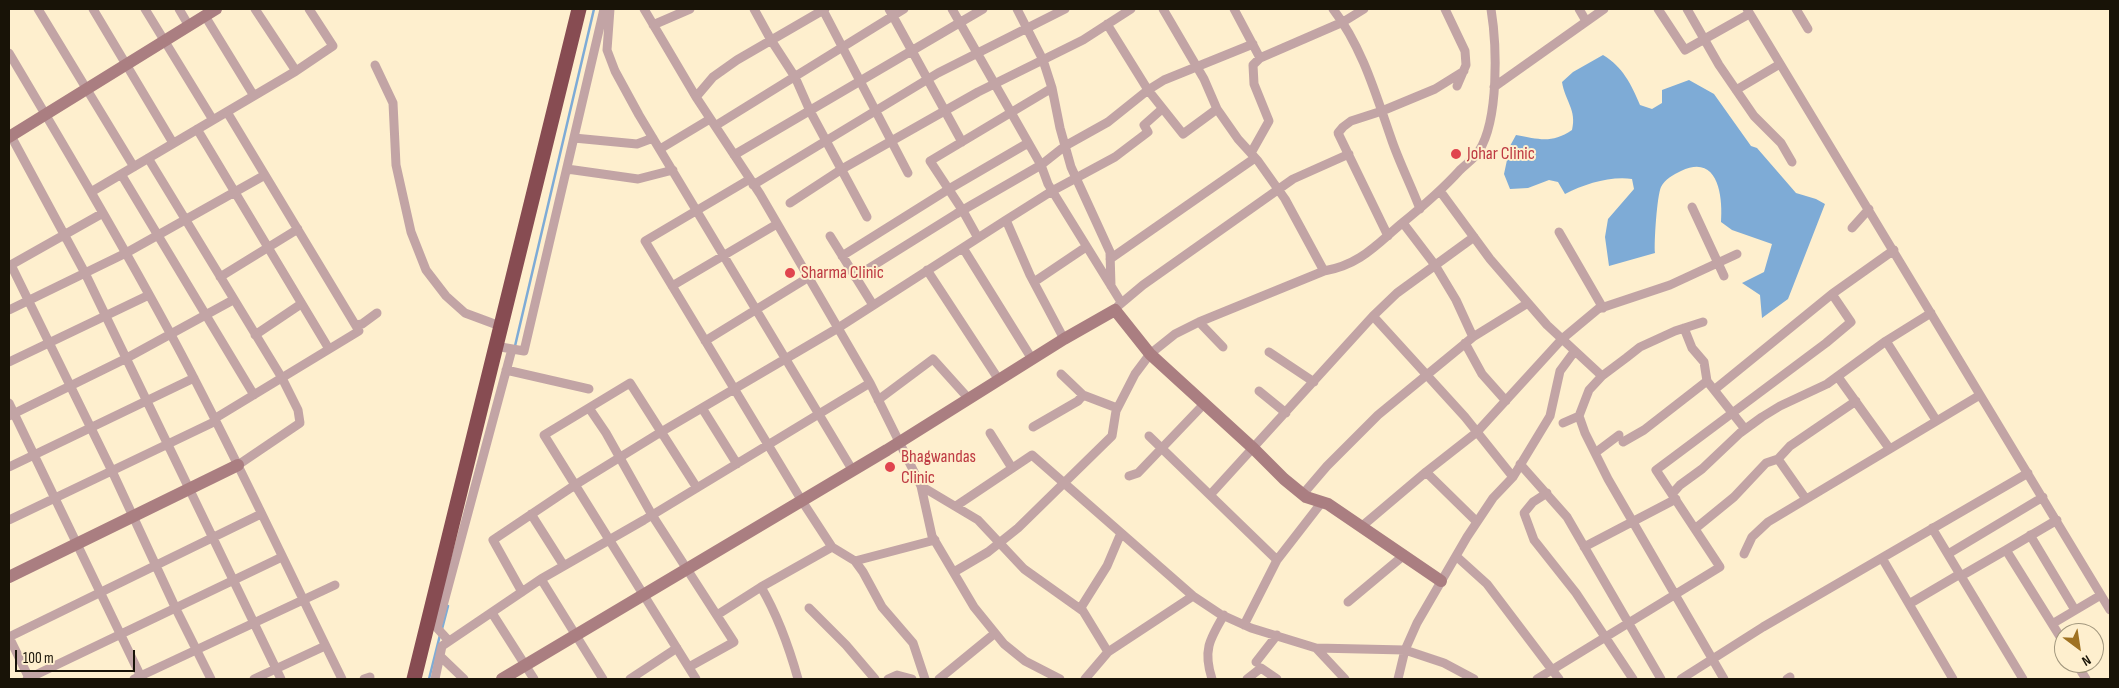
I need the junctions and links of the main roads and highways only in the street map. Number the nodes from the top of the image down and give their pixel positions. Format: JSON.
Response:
{"nodes":[{"id":1,"x":579,"y":9,"type":"edge"},
{"id":2,"x":414,"y":679,"type":"edge"}],
"edges":[{"from":1,"to":2,"type":"highway"}]}
